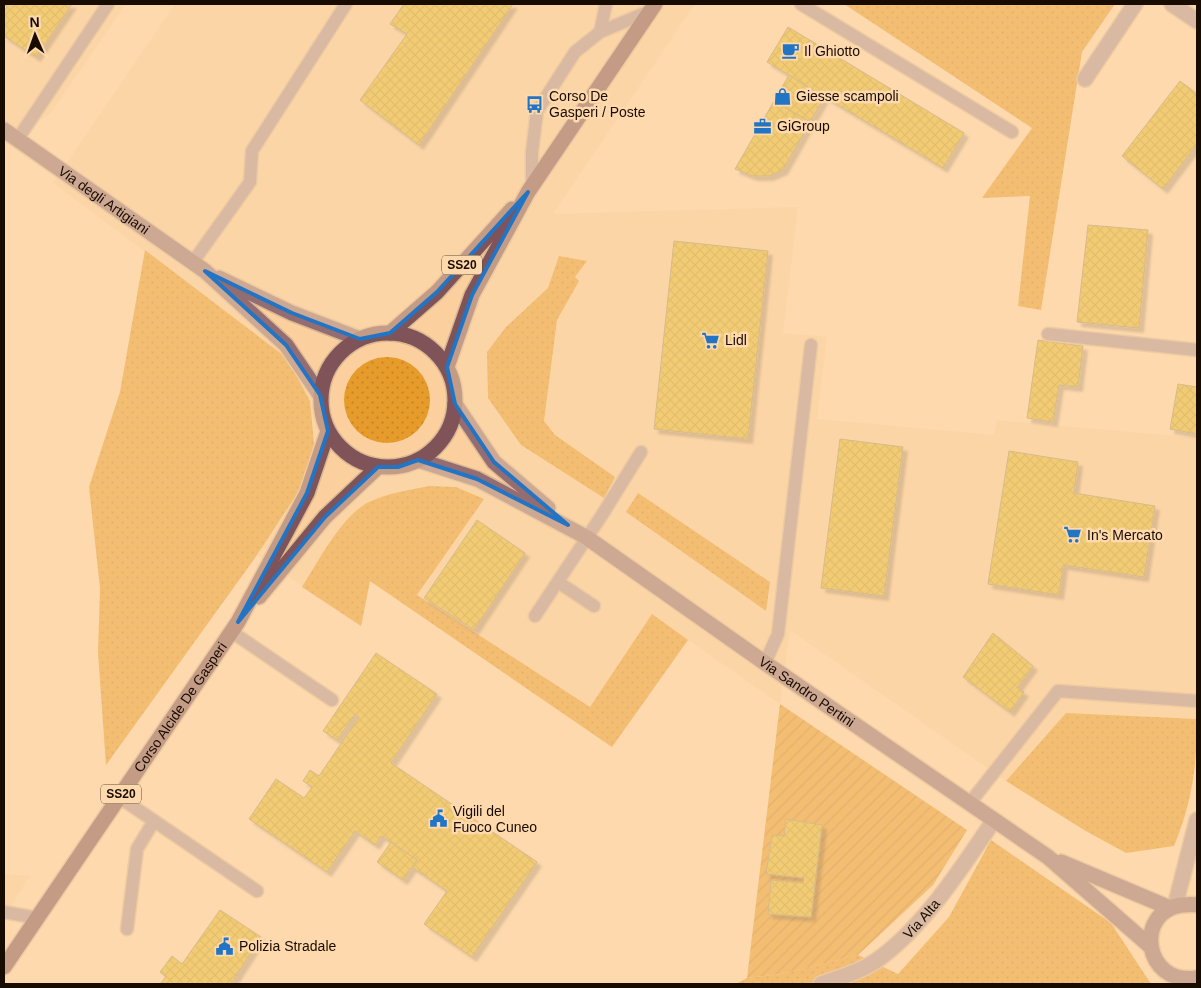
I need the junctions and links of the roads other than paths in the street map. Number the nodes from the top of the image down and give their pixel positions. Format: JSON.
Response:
{"nodes":[{"id":1,"x":108,"y":4,"type":"edge"},
{"id":2,"x":346,"y":4,"type":"edge"},
{"id":3,"x":606,"y":4,"type":"edge"},
{"id":4,"x":801,"y":4,"type":"edge"},
{"id":5,"x":1135,"y":4,"type":"edge"},
{"id":6,"x":1172,"y":4,"type":"edge"},
{"id":7,"x":652,"y":8,"type":"edge"},
{"id":8,"x":1197,"y":21,"type":"edge"},
{"id":9,"x":600,"y":32,"type":"junction"},
{"id":10,"x":1085,"y":79,"type":"dead end"},
{"id":11,"x":4,"y":130,"type":"edge"},
{"id":12,"x":1012,"y":132,"type":"dead end"},
{"id":13,"x":17,"y":140,"type":"junction"},
{"id":14,"x":530,"y":188,"type":"junction"},
{"id":15,"x":199,"y":267,"type":"junction"},
{"id":16,"x":390,"y":333,"type":"junction"},
{"id":17,"x":1048,"y":334,"type":"dead end"},
{"id":18,"x":360,"y":339,"type":"junction"},
{"id":19,"x":811,"y":346,"type":"dead end"},
{"id":20,"x":1197,"y":350,"type":"edge"},
{"id":21,"x":447,"y":367,"type":"junction"},
{"id":22,"x":320,"y":395,"type":"junction"},
{"id":23,"x":455,"y":404,"type":"junction"},
{"id":24,"x":328,"y":431,"type":"junction"},
{"id":25,"x":640,"y":452,"type":"dead end"},
{"id":26,"x":418,"y":460,"type":"junction"},
{"id":27,"x":378,"y":467,"type":"junction"},
{"id":28,"x":568,"y":525,"type":"junction"},
{"id":29,"x":586,"y":537,"type":"junction"},
{"id":30,"x":558,"y":582,"type":"junction"},
{"id":31,"x":594,"y":606,"type":"dead end"},
{"id":32,"x":535,"y":616,"type":"dead end"},
{"id":33,"x":235,"y":627,"type":"junction"},
{"id":34,"x":765,"y":663,"type":"junction"},
{"id":35,"x":332,"y":700,"type":"dead end"},
{"id":36,"x":1197,"y":701,"type":"edge"},
{"id":37,"x":119,"y":798,"type":"junction"},
{"id":38,"x":969,"y":804,"type":"junction"},
{"id":39,"x":994,"y":820,"type":"junction"},
{"id":40,"x":1197,"y":820,"type":"edge"},
{"id":41,"x":154,"y":821,"type":"junction"},
{"id":42,"x":1048,"y":857,"type":"junction"},
{"id":43,"x":257,"y":891,"type":"dead end"},
{"id":44,"x":1197,"y":906,"type":"edge"},
{"id":45,"x":1172,"y":907,"type":"junction"},
{"id":46,"x":4,"y":912,"type":"edge"},
{"id":47,"x":37,"y":918,"type":"junction"},
{"id":48,"x":127,"y":930,"type":"dead end"},
{"id":49,"x":1150,"y":946,"type":"junction"},
{"id":50,"x":4,"y":967,"type":"edge"},
{"id":51,"x":1197,"y":978,"type":"edge"},
{"id":52,"x":1170,"y":980,"type":"edge"},
{"id":53,"x":821,"y":984,"type":"edge"}],
"edges":[{"from":1,"to":13,"type":"lane"},
{"from":2,"to":15,"type":"lane"},
{"from":3,"to":9,"type":"lane"},
{"from":4,"to":12,"type":"lane"},
{"from":5,"to":10,"type":"street"},
{"from":6,"to":8,"type":"street"},
{"from":7,"to":9,"type":"lane"},
{"from":7,"to":14,"type":"main road","number":"SS20"},
{"from":9,"to":14,"type":"lane"},
{"from":11,"to":13,"type":"street","name":"Via degli Artigiani"},
{"from":13,"to":15,"type":"street","name":"Via degli Artigiani"},
{"from":14,"to":16,"type":"main road","number":"SS20"},
{"from":14,"to":21,"type":"main road","number":"SS20"},
{"from":15,"to":18,"type":"street","name":"Via degli Artigiani"},
{"from":15,"to":22,"type":"street","name":"Via degli Artigiani"},
{"from":16,"to":18,"type":"main road"},
{"from":16,"to":21,"type":"main road"},
{"from":17,"to":20,"type":"lane"},
{"from":18,"to":22,"type":"main road"},
{"from":19,"to":34,"type":"lane"},
{"from":21,"to":23,"type":"main road"},
{"from":22,"to":24,"type":"main road"},
{"from":23,"to":26,"type":"main road"},
{"from":23,"to":28,"type":"street","name":"Via Sandro Pertini"},
{"from":24,"to":27,"type":"main road"},
{"from":24,"to":33,"type":"main road","name":"Corso Alcide De Gasperi","number":"SS20"},
{"from":25,"to":29,"type":"lane"},
{"from":26,"to":27,"type":"main road"},
{"from":26,"to":28,"type":"street","name":"Via Sandro Pertini"},
{"from":27,"to":33,"type":"main road","name":"Corso Alcide De Gasperi","number":"SS20"},
{"from":28,"to":29,"type":"street","name":"Via Sandro Pertini"},
{"from":29,"to":30,"type":"lane"},
{"from":29,"to":34,"type":"street","name":"Via Sandro Pertini"},
{"from":30,"to":31,"type":"lane"},
{"from":30,"to":32,"type":"lane"},
{"from":33,"to":35,"type":"lane"},
{"from":33,"to":37,"type":"main road","name":"Corso Alcide De Gasperi","number":"SS20"},
{"from":34,"to":38,"type":"street","name":"Via Sandro Pertini"},
{"from":36,"to":38,"type":"lane"},
{"from":37,"to":41,"type":"lane"},
{"from":37,"to":47,"type":"main road","name":"Corso Alcide De Gasperi","number":"SS20"},
{"from":38,"to":39,"type":"street","name":"Via Sandro Pertini"},
{"from":39,"to":42,"type":"street","name":"Via Sandro Pertini"},
{"from":39,"to":53,"type":"street","name":"Via Alta"},
{"from":40,"to":45,"type":"street"},
{"from":41,"to":43,"type":"lane"},
{"from":41,"to":48,"type":"lane"},
{"from":42,"to":45,"type":"street","name":"Via Sandro Pertini"},
{"from":42,"to":49,"type":"street","name":"Via Sandro Pertini"},
{"from":44,"to":45,"type":"street"},
{"from":45,"to":49,"type":"street"},
{"from":46,"to":47,"type":"lane"},
{"from":47,"to":50,"type":"main road","name":"Corso Alcide De Gasperi","number":"SS20"},
{"from":49,"to":52,"type":"street"},
{"from":51,"to":52,"type":"street"}]}
